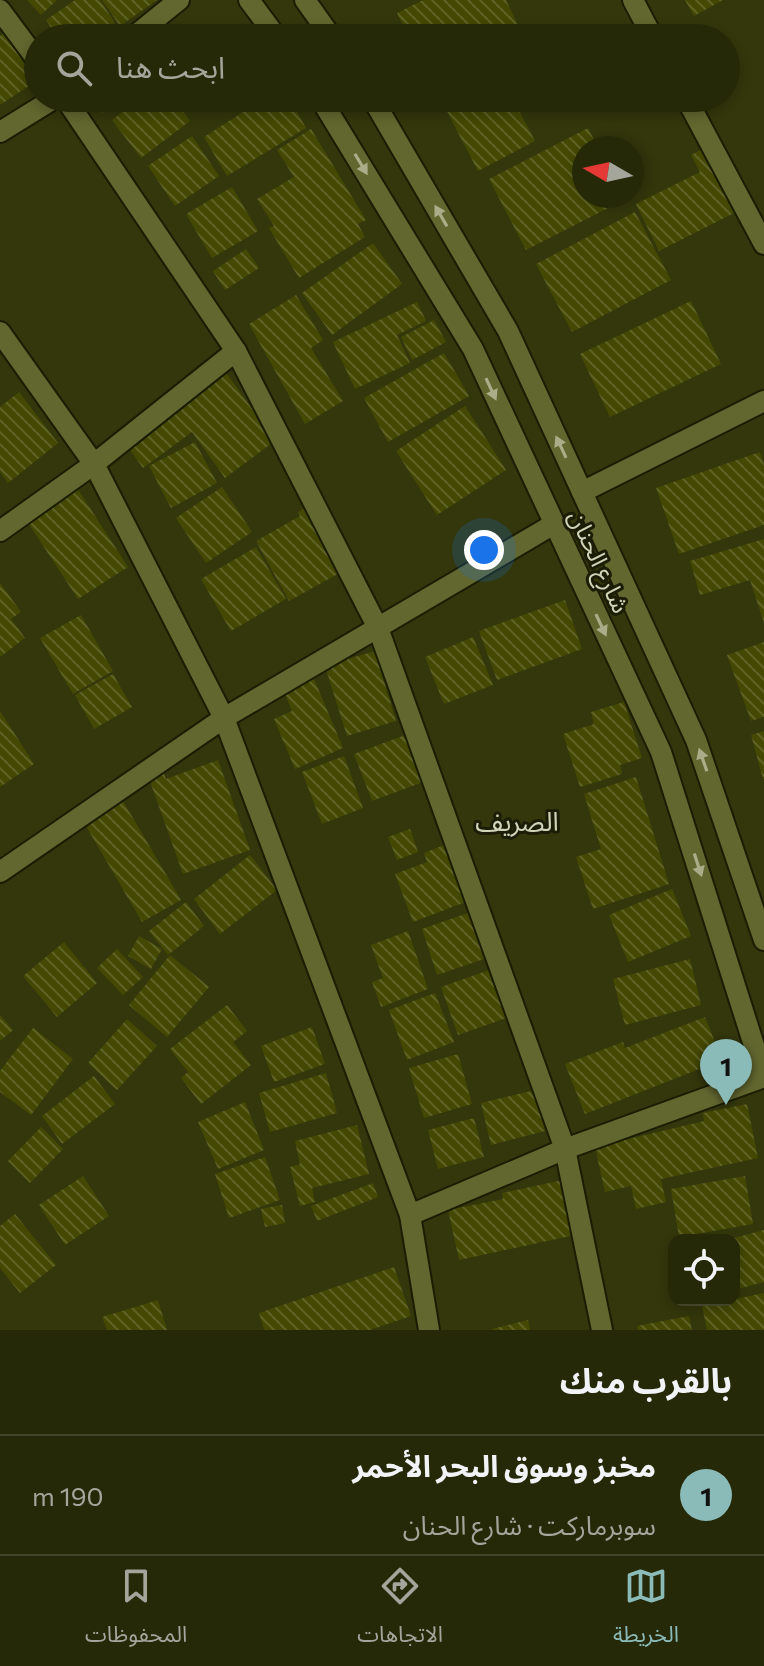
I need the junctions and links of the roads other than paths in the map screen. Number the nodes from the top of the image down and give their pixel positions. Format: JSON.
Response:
{"nodes":[{"id":1,"x":179,"y":0,"type":"edge"},
{"id":2,"x":249,"y":0,"type":"edge"},
{"id":3,"x":305,"y":0,"type":"edge"},
{"id":4,"x":633,"y":0,"type":"edge"},
{"id":5,"x":0,"y":10,"type":"edge"},
{"id":6,"x":149,"y":24,"type":"edge"},
{"id":7,"x":267,"y":24,"type":"edge"},
{"id":8,"x":322,"y":24,"type":"edge"},
{"id":9,"x":646,"y":24,"type":"edge"},
{"id":10,"x":24,"y":42,"type":"edge"},
{"id":11,"x":32,"y":112,"type":"edge"},
{"id":12,"x":74,"y":112,"type":"edge"},
{"id":13,"x":329,"y":112,"type":"edge"},
{"id":14,"x":380,"y":112,"type":"edge"},
{"id":15,"x":693,"y":112,"type":"edge"},
{"id":16,"x":0,"y":132,"type":"edge"},
{"id":17,"x":764,"y":244,"type":"edge"},
{"id":18,"x":0,"y":332,"type":"edge"},
{"id":19,"x":236,"y":351,"type":"junction"},
{"id":20,"x":764,"y":401,"type":"edge"},
{"id":21,"x":94,"y":464,"type":"junction"},
{"id":22,"x":582,"y":492,"type":"junction"},
{"id":23,"x":554,"y":524,"type":"junction"},
{"id":24,"x":0,"y":531,"type":"edge"},
{"id":25,"x":378,"y":628,"type":"junction"},
{"id":26,"x":224,"y":718,"type":"junction"},
{"id":27,"x":0,"y":872,"type":"edge"},
{"id":28,"x":764,"y":940,"type":"edge"},
{"id":29,"x":764,"y":1077,"type":"edge"},
{"id":30,"x":565,"y":1149,"type":"junction"},
{"id":31,"x":410,"y":1215,"type":"junction"},
{"id":32,"x":429,"y":1330,"type":"edge"},
{"id":33,"x":602,"y":1330,"type":"edge"}],
"edges":[{"from":1,"to":6,"type":"street"},
{"from":2,"to":7,"type":"street"},
{"from":3,"to":8,"type":"street"},
{"from":4,"to":9,"type":"street"},
{"from":5,"to":10,"type":"street"},
{"from":11,"to":16,"type":"street"},
{"from":12,"to":19,"type":"street"},
{"from":13,"to":23,"type":"street","name":"شارع الحنان","one_way":true},
{"from":22,"to":14,"type":"street","name":"شارع الحنان","one_way":true},
{"from":15,"to":17,"type":"street"},
{"from":18,"to":21,"type":"street"},
{"from":19,"to":21,"type":"street"},
{"from":19,"to":25,"type":"street"},
{"from":20,"to":22,"type":"street"},
{"from":21,"to":24,"type":"street"},
{"from":21,"to":26,"type":"street"},
{"from":28,"to":22,"type":"street","name":"شارع الحنان","one_way":true},
{"from":23,"to":25,"type":"street"},
{"from":23,"to":29,"type":"street","name":"شارع الحنان","one_way":true},
{"from":25,"to":26,"type":"street"},
{"from":25,"to":30,"type":"street"},
{"from":26,"to":27,"type":"street"},
{"from":26,"to":31,"type":"street"},
{"from":29,"to":30,"type":"street"},
{"from":30,"to":31,"type":"street"},
{"from":30,"to":33,"type":"street"},
{"from":31,"to":32,"type":"street"}]}
